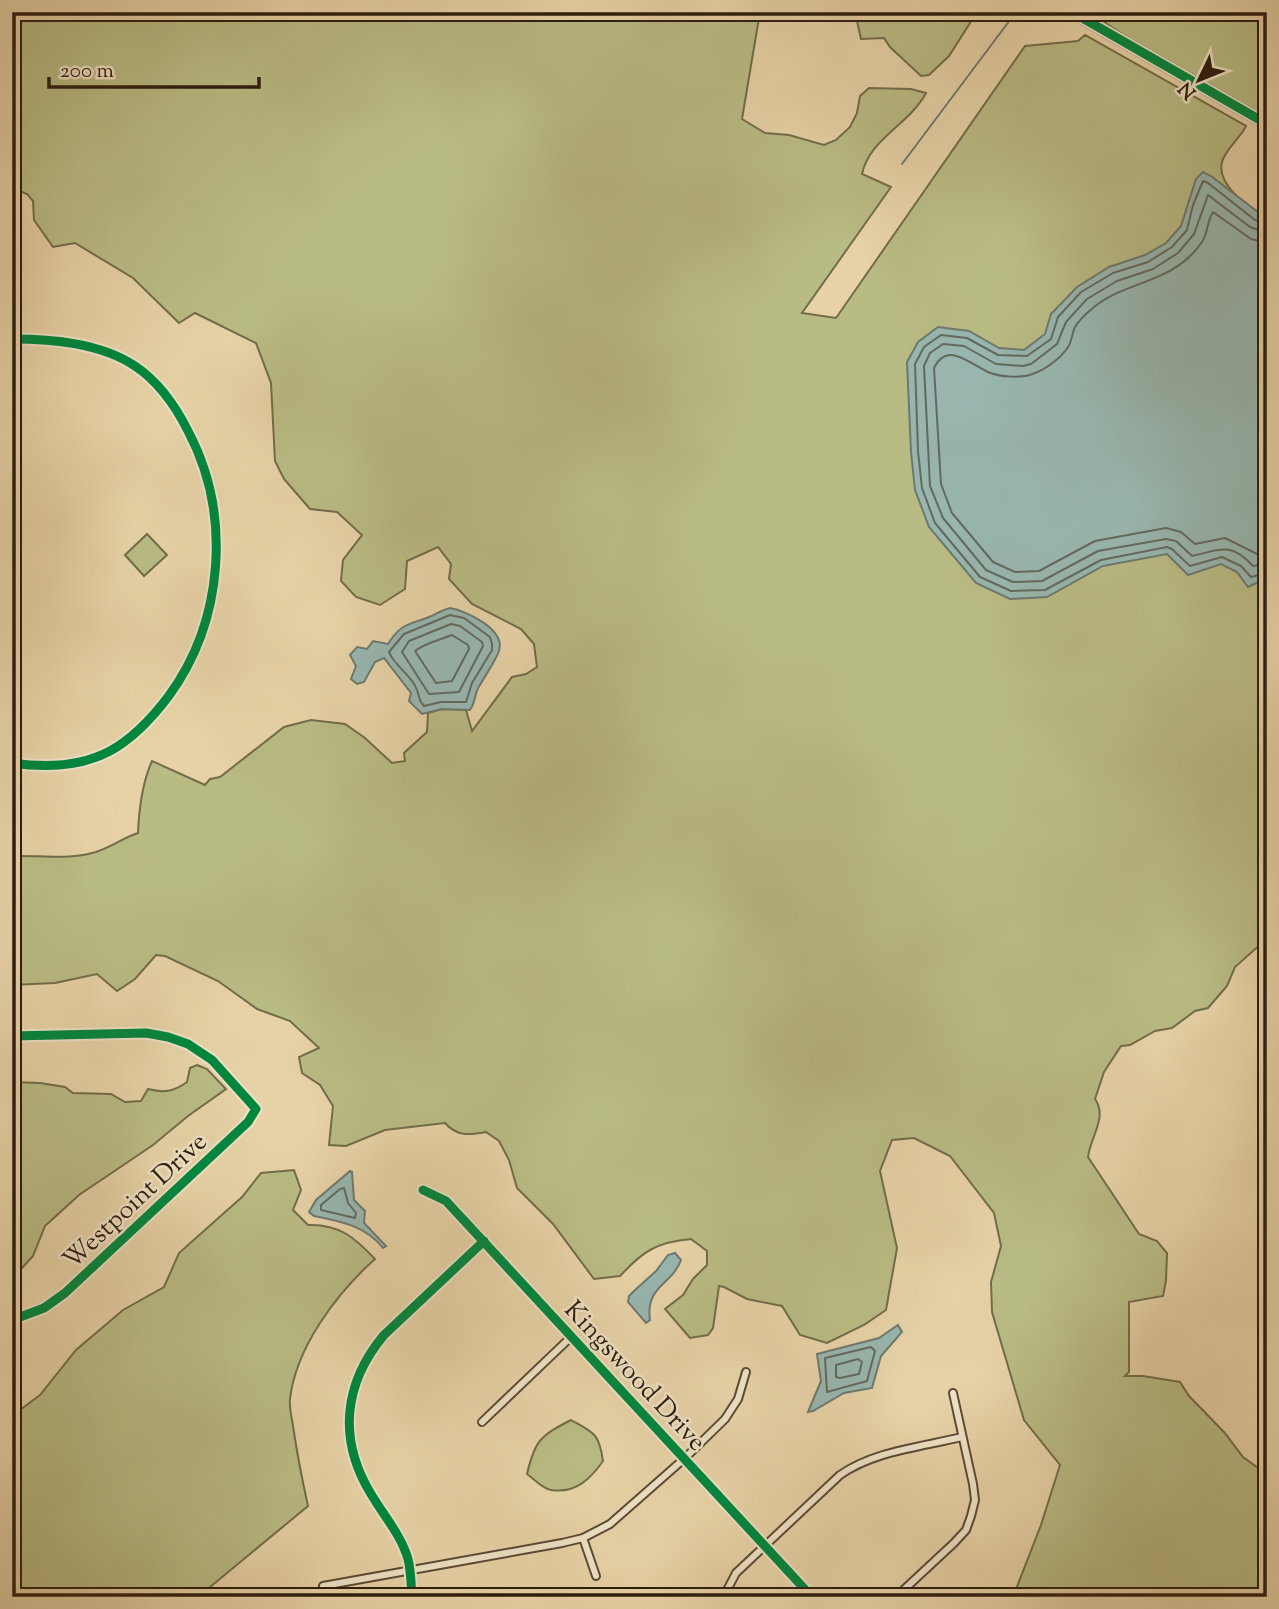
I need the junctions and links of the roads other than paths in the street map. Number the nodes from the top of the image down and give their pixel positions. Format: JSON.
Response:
{"nodes":[{"id":1,"x":1072,"y":12,"type":"edge"},
{"id":2,"x":1267,"y":124,"type":"edge"},
{"id":3,"x":12,"y":339,"type":"edge"},
{"id":4,"x":12,"y":763,"type":"edge"},
{"id":5,"x":12,"y":1036,"type":"edge"},
{"id":6,"x":423,"y":1190,"type":"dead end"},
{"id":7,"x":484,"y":1241,"type":"junction"},
{"id":8,"x":12,"y":1320,"type":"edge"},
{"id":9,"x":572,"y":1336,"type":"junction"},
{"id":10,"x":746,"y":1372,"type":"dead end"},
{"id":11,"x":953,"y":1393,"type":"dead end"},
{"id":12,"x":482,"y":1422,"type":"dead end"},
{"id":13,"x":962,"y":1437,"type":"junction"},
{"id":14,"x":685,"y":1458,"type":"junction"},
{"id":15,"x":583,"y":1538,"type":"junction"},
{"id":16,"x":765,"y":1545,"type":"junction"},
{"id":17,"x":411,"y":1572,"type":"junction"},
{"id":18,"x":596,"y":1576,"type":"dead end"},
{"id":19,"x":323,"y":1586,"type":"dead end"},
{"id":20,"x":726,"y":1594,"type":"dead end"},
{"id":21,"x":412,"y":1597,"type":"edge"},
{"id":22,"x":812,"y":1597,"type":"edge"},
{"id":23,"x":896,"y":1597,"type":"edge"}],
"edges":[{"from":1,"to":2,"type":"main road"},
{"from":3,"to":4,"type":"street"},
{"from":5,"to":8,"type":"street","name":"Westpoint Drive"},
{"from":6,"to":7,"type":"street","name":"Kingswood Drive"},
{"from":7,"to":9,"type":"street","name":"Kingswood Drive"},
{"from":7,"to":17,"type":"street"},
{"from":9,"to":12,"type":"street"},
{"from":9,"to":14,"type":"street","name":"Kingswood Drive"},
{"from":10,"to":14,"type":"street"},
{"from":11,"to":13,"type":"street"},
{"from":13,"to":16,"type":"street"},
{"from":13,"to":23,"type":"street"},
{"from":14,"to":15,"type":"street"},
{"from":14,"to":16,"type":"street","name":"Kingswood Drive"},
{"from":15,"to":17,"type":"street"},
{"from":15,"to":18,"type":"street"},
{"from":16,"to":20,"type":"street"},
{"from":16,"to":22,"type":"street","name":"Kingswood Drive"},
{"from":17,"to":19,"type":"street"},
{"from":17,"to":21,"type":"street"}]}
